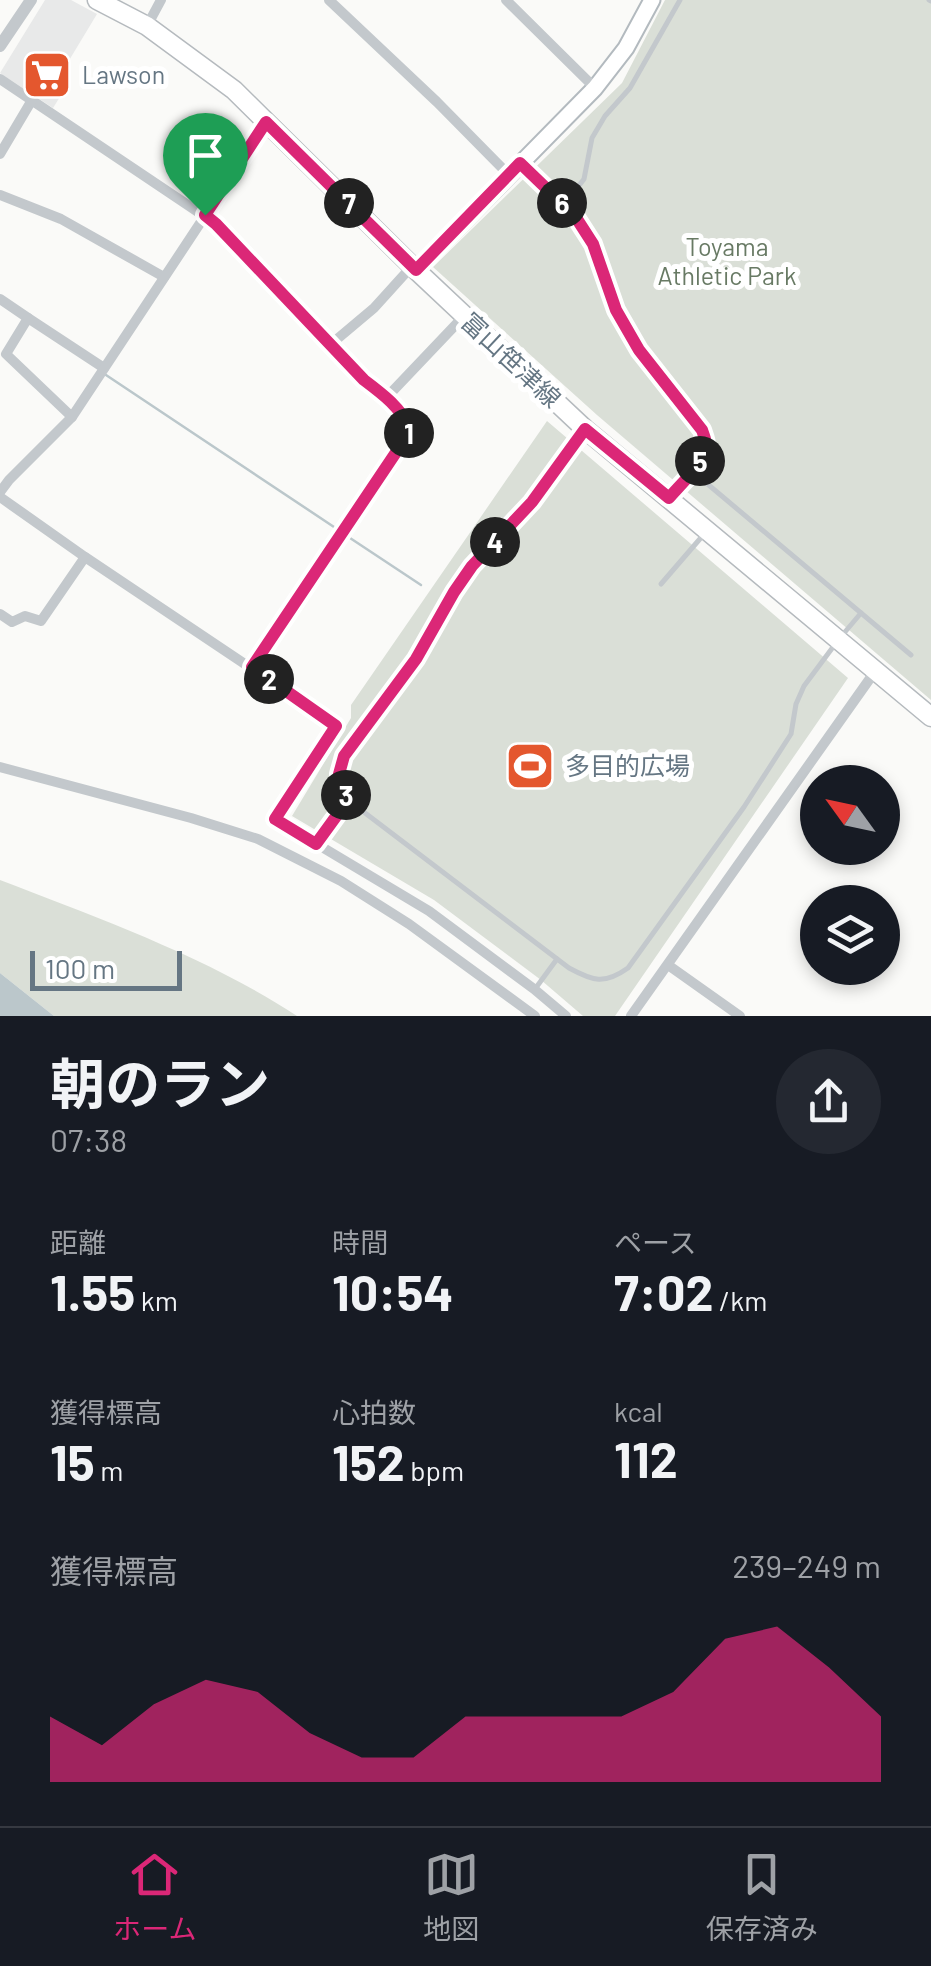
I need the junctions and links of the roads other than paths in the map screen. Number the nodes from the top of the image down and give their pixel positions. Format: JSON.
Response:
{"nodes":[{"id":1,"x":30,"y":0,"type":"edge"},
{"id":2,"x":97,"y":0,"type":"edge"},
{"id":3,"x":161,"y":0,"type":"edge"},
{"id":4,"x":329,"y":0,"type":"edge"},
{"id":5,"x":506,"y":0,"type":"edge"},
{"id":6,"x":652,"y":0,"type":"edge"},
{"id":7,"x":680,"y":0,"type":"edge"},
{"id":8,"x":147,"y":26,"type":"junction"},
{"id":9,"x":0,"y":46,"type":"edge"},
{"id":10,"x":0,"y":80,"type":"edge"},
{"id":11,"x":595,"y":88,"type":"junction"},
{"id":12,"x":32,"y":100,"type":"junction"},
{"id":13,"x":266,"y":122,"type":"junction"},
{"id":14,"x":0,"y":154,"type":"edge"},
{"id":15,"x":515,"y":169,"type":"junction"},
{"id":16,"x":0,"y":195,"type":"edge"},
{"id":17,"x":564,"y":205,"type":"junction"},
{"id":18,"x":205,"y":215,"type":"junction"},
{"id":19,"x":414,"y":268,"type":"junction"},
{"id":20,"x":164,"y":276,"type":"junction"},
{"id":21,"x":0,"y":299,"type":"edge"},
{"id":22,"x":464,"y":316,"type":"junction"},
{"id":23,"x":27,"y":321,"type":"junction"},
{"id":24,"x":330,"y":345,"type":"junction"},
{"id":25,"x":102,"y":370,"type":"junction"},
{"id":26,"x":387,"y":397,"type":"junction"},
{"id":27,"x":72,"y":417,"type":"junction"},
{"id":28,"x":585,"y":429,"type":"junction"},
{"id":29,"x":0,"y":470,"type":"edge"},
{"id":30,"x":692,"y":471,"type":"junction"},
{"id":31,"x":9,"y":480,"type":"junction"},
{"id":32,"x":0,"y":494,"type":"edge"},
{"id":33,"x":669,"y":498,"type":"junction"},
{"id":34,"x":707,"y":530,"type":"junction"},
{"id":35,"x":85,"y":557,"type":"junction"},
{"id":36,"x":661,"y":584,"type":"dead end"},
{"id":37,"x":862,"y":613,"type":"junction"},
{"id":38,"x":0,"y":614,"type":"edge"},
{"id":39,"x":838,"y":639,"type":"junction"},
{"id":40,"x":912,"y":654,"type":"dead end"},
{"id":41,"x":252,"y":667,"type":"junction"},
{"id":42,"x":876,"y":670,"type":"junction"},
{"id":43,"x":931,"y":716,"type":"edge"},
{"id":44,"x":0,"y":767,"type":"edge"},
{"id":45,"x":348,"y":800,"type":"junction"},
{"id":46,"x":316,"y":844,"type":"junction"},
{"id":47,"x":557,"y":959,"type":"junction"},
{"id":48,"x":668,"y":965,"type":"junction"},
{"id":49,"x":534,"y":989,"type":"junction"},
{"id":50,"x":535,"y":1016,"type":"edge"},
{"id":51,"x":566,"y":1016,"type":"edge"},
{"id":52,"x":632,"y":1016,"type":"edge"},
{"id":53,"x":740,"y":1016,"type":"edge"}],
"edges":[{"from":1,"to":9,"type":"street"},
{"from":2,"to":8,"type":"main road","name":"富山笹津線"},
{"from":3,"to":8,"type":"street"},
{"from":4,"to":15,"type":"street"},
{"from":5,"to":11,"type":"street"},
{"from":6,"to":11,"type":"main road"},
{"from":7,"to":17,"type":"lane"},
{"from":8,"to":13,"type":"main road","name":"富山笹津線"},
{"from":10,"to":12,"type":"street"},
{"from":11,"to":15,"type":"main road"},
{"from":12,"to":14,"type":"street"},
{"from":12,"to":18,"type":"street"},
{"from":13,"to":18,"type":"street"},
{"from":13,"to":19,"type":"main road","name":"富山笹津線"},
{"from":15,"to":17,"type":"lane"},
{"from":15,"to":19,"type":"main road"},
{"from":16,"to":20,"type":"street"},
{"from":17,"to":30,"type":"lane"},
{"from":18,"to":20,"type":"street"},
{"from":18,"to":24,"type":"street"},
{"from":19,"to":22,"type":"main road","name":"富山笹津線"},
{"from":19,"to":24,"type":"street"},
{"from":20,"to":25,"type":"street"},
{"from":21,"to":23,"type":"street"},
{"from":22,"to":26,"type":"street"},
{"from":22,"to":28,"type":"main road","name":"富山笹津線"},
{"from":23,"to":25,"type":"street"},
{"from":23,"to":27,"type":"street"},
{"from":24,"to":26,"type":"street"},
{"from":25,"to":27,"type":"street"},
{"from":26,"to":41,"type":"street"},
{"from":27,"to":31,"type":"street"},
{"from":28,"to":33,"type":"main road","name":"富山笹津線"},
{"from":28,"to":45,"type":"lane"},
{"from":29,"to":31,"type":"street"},
{"from":30,"to":33,"type":"lane"},
{"from":30,"to":37,"type":"lane"},
{"from":31,"to":32,"type":"street"},
{"from":32,"to":35,"type":"street"},
{"from":33,"to":34,"type":"main road","name":"富山笹津線"},
{"from":34,"to":36,"type":"lane"},
{"from":34,"to":39,"type":"main road","name":"富山笹津線"},
{"from":35,"to":38,"type":"street"},
{"from":35,"to":41,"type":"street"},
{"from":37,"to":39,"type":"lane"},
{"from":37,"to":40,"type":"lane"},
{"from":39,"to":42,"type":"main road","name":"富山笹津線"},
{"from":39,"to":47,"type":"lane"},
{"from":41,"to":46,"type":"street"},
{"from":42,"to":43,"type":"main road","name":"富山笹津線"},
{"from":42,"to":48,"type":"street"},
{"from":44,"to":50,"type":"street"},
{"from":45,"to":46,"type":"lane"},
{"from":45,"to":47,"type":"lane"},
{"from":46,"to":49,"type":"street"},
{"from":47,"to":49,"type":"lane"},
{"from":48,"to":52,"type":"street"},
{"from":48,"to":53,"type":"street"},
{"from":49,"to":51,"type":"street"}]}
